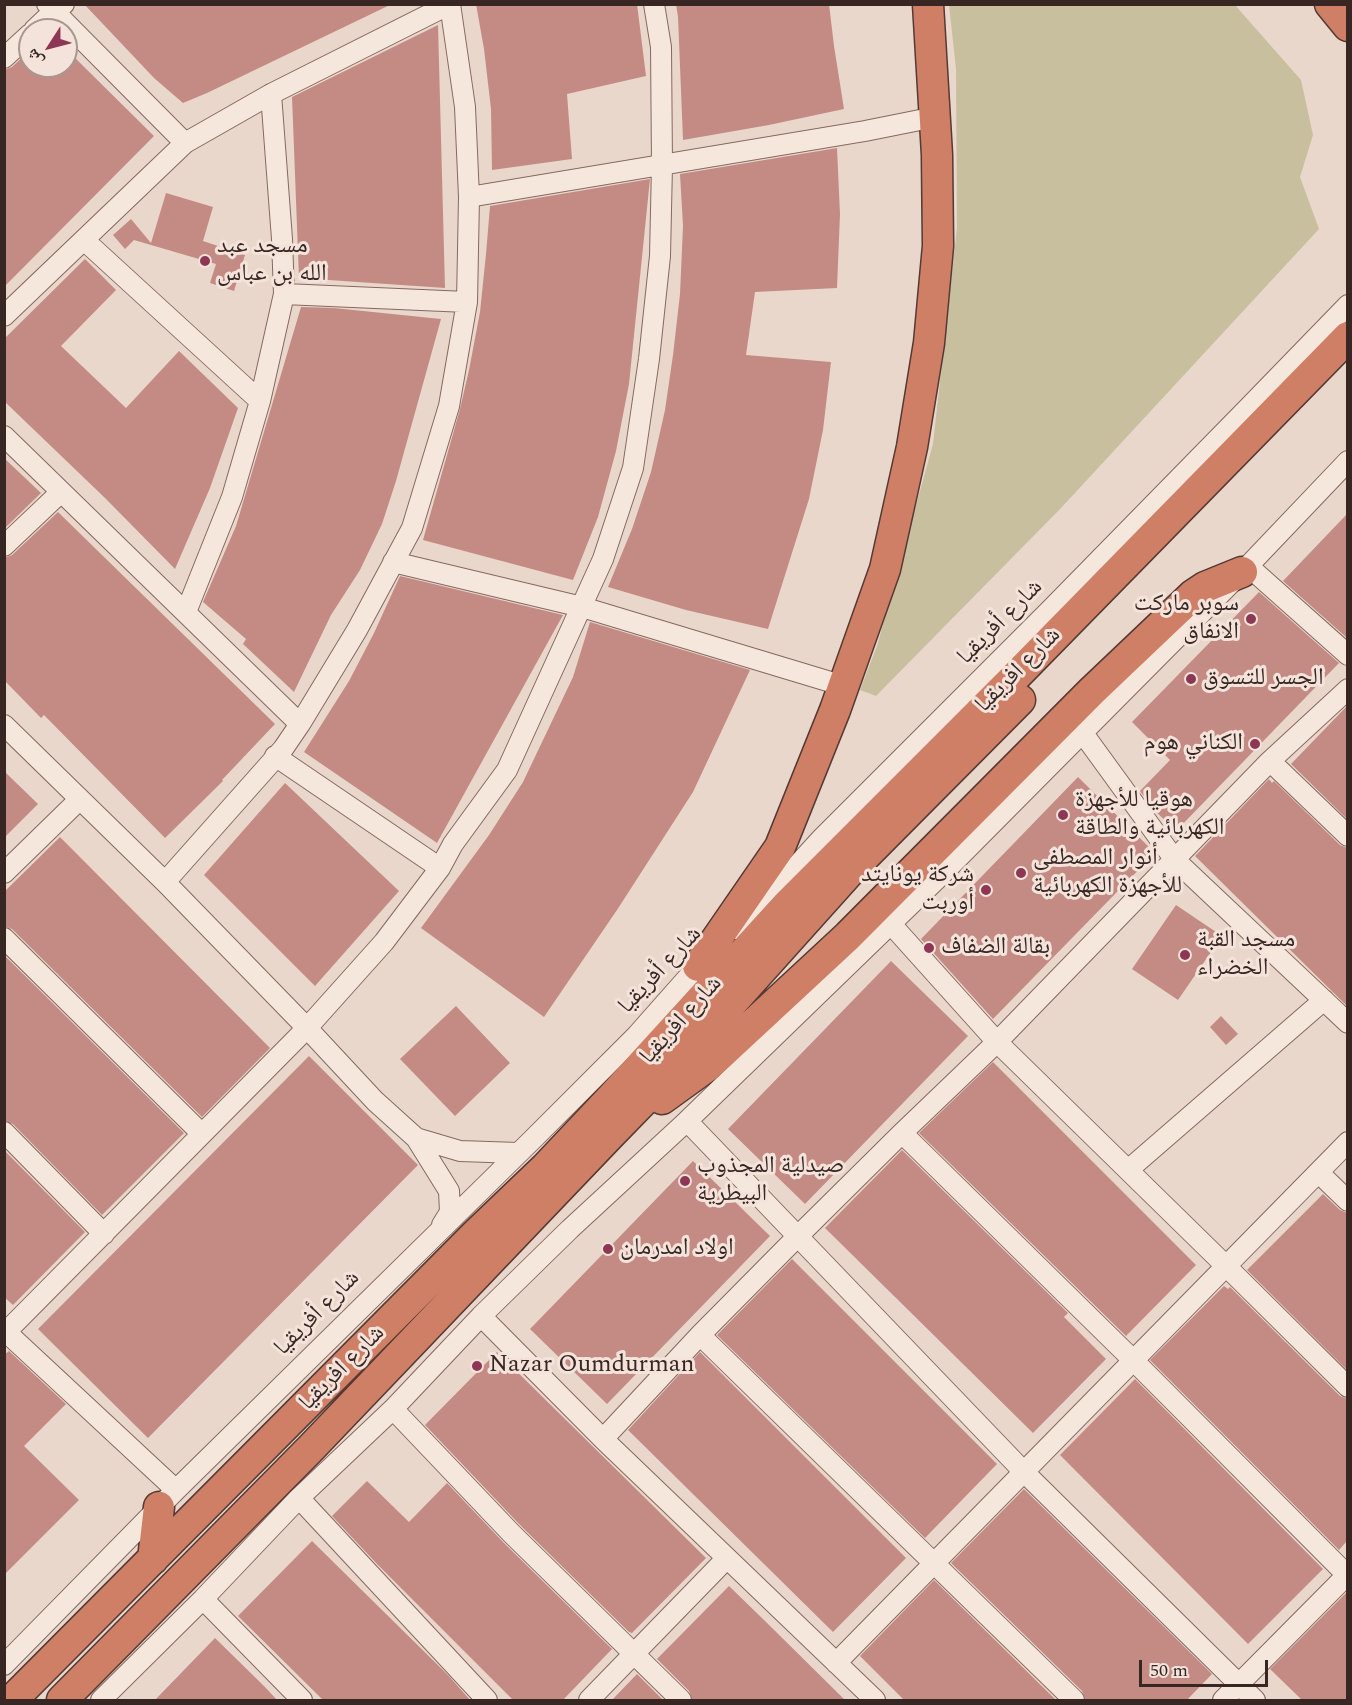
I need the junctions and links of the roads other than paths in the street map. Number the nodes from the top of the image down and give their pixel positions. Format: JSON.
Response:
{"nodes":[{"id":1,"x":450,"y":4,"type":"edge"},
{"id":2,"x":654,"y":4,"type":"edge"},
{"id":3,"x":928,"y":4,"type":"edge"},
{"id":4,"x":1330,"y":4,"type":"edge"},
{"id":5,"x":55,"y":7,"type":"edge"},
{"id":6,"x":1347,"y":26,"type":"edge"},
{"id":7,"x":18,"y":45,"type":"edge"},
{"id":8,"x":4,"y":58,"type":"edge"},
{"id":9,"x":271,"y":94,"type":"junction"},
{"id":10,"x":935,"y":117,"type":"junction"},
{"id":11,"x":185,"y":142,"type":"junction"},
{"id":12,"x":662,"y":165,"type":"junction"},
{"id":13,"x":469,"y":197,"type":"junction"},
{"id":14,"x":84,"y":240,"type":"junction"},
{"id":15,"x":284,"y":294,"type":"junction"},
{"id":16,"x":467,"y":302,"type":"junction"},
{"id":17,"x":1347,"y":305,"type":"edge"},
{"id":18,"x":4,"y":316,"type":"edge"},
{"id":19,"x":1347,"y":337,"type":"edge"},
{"id":20,"x":1347,"y":367,"type":"edge"},
{"id":21,"x":260,"y":401,"type":"junction"},
{"id":22,"x":4,"y":436,"type":"edge"},
{"id":23,"x":1347,"y":461,"type":"edge"},
{"id":24,"x":61,"y":492,"type":"junction"},
{"id":25,"x":4,"y":546,"type":"edge"},
{"id":26,"x":393,"y":562,"type":"junction"},
{"id":27,"x":1245,"y":569,"type":"junction"},
{"id":28,"x":582,"y":607,"type":"junction"},
{"id":29,"x":186,"y":612,"type":"junction"},
{"id":30,"x":1347,"y":655,"type":"edge"},
{"id":31,"x":844,"y":686,"type":"junction"},
{"id":32,"x":1017,"y":688,"type":"junction"},
{"id":33,"x":1347,"y":689,"type":"edge"},
{"id":34,"x":300,"y":724,"type":"junction"},
{"id":35,"x":4,"y":725,"type":"edge"},
{"id":36,"x":1082,"y":732,"type":"junction"},
{"id":37,"x":275,"y":756,"type":"junction"},
{"id":38,"x":1270,"y":761,"type":"junction"},
{"id":39,"x":80,"y":799,"type":"junction"},
{"id":40,"x":1347,"y":836,"type":"edge"},
{"id":41,"x":1175,"y":860,"type":"junction"},
{"id":42,"x":440,"y":868,"type":"junction"},
{"id":43,"x":4,"y":873,"type":"edge"},
{"id":44,"x":165,"y":882,"type":"junction"},
{"id":45,"x":890,"y":923,"type":"junction"},
{"id":46,"x":4,"y":938,"type":"edge"},
{"id":47,"x":698,"y":966,"type":"junction"},
{"id":48,"x":1324,"y":1000,"type":"junction"},
{"id":49,"x":1347,"y":1023,"type":"edge"},
{"id":50,"x":307,"y":1028,"type":"junction"},
{"id":51,"x":997,"y":1042,"type":"junction"},
{"id":52,"x":687,"y":1121,"type":"junction"},
{"id":53,"x":4,"y":1132,"type":"edge"},
{"id":54,"x":902,"y":1132,"type":"junction"},
{"id":55,"x":202,"y":1134,"type":"junction"},
{"id":56,"x":610,"y":1135,"type":"junction"},
{"id":57,"x":416,"y":1138,"type":"junction"},
{"id":58,"x":1347,"y":1142,"type":"edge"},
{"id":59,"x":518,"y":1153,"type":"junction"},
{"id":60,"x":1128,"y":1170,"type":"junction"},
{"id":61,"x":1319,"y":1173,"type":"junction"},
{"id":62,"x":1347,"y":1201,"type":"edge"},
{"id":63,"x":440,"y":1230,"type":"junction"},
{"id":64,"x":104,"y":1234,"type":"junction"},
{"id":65,"x":797,"y":1237,"type":"junction"},
{"id":66,"x":1227,"y":1266,"type":"junction"},
{"id":67,"x":481,"y":1316,"type":"junction"},
{"id":68,"x":5,"y":1332,"type":"edge"},
{"id":69,"x":700,"y":1335,"type":"junction"},
{"id":70,"x":1134,"y":1361,"type":"junction"},
{"id":71,"x":1347,"y":1387,"type":"edge"},
{"id":72,"x":393,"y":1409,"type":"junction"},
{"id":73,"x":603,"y":1439,"type":"junction"},
{"id":74,"x":1024,"y":1472,"type":"junction"},
{"id":75,"x":167,"y":1498,"type":"junction"},
{"id":76,"x":299,"y":1498,"type":"junction"},
{"id":77,"x":727,"y":1558,"type":"junction"},
{"id":78,"x":153,"y":1559,"type":"junction"},
{"id":79,"x":934,"y":1564,"type":"junction"},
{"id":80,"x":1347,"y":1575,"type":"edge"},
{"id":81,"x":203,"y":1599,"type":"junction"},
{"id":82,"x":634,"y":1654,"type":"junction"},
{"id":83,"x":836,"y":1663,"type":"junction"},
{"id":84,"x":4,"y":1665,"type":"edge"},
{"id":85,"x":1239,"y":1684,"type":"junction"},
{"id":86,"x":107,"y":1698,"type":"edge"},
{"id":87,"x":12,"y":1701,"type":"edge"},
{"id":88,"x":62,"y":1701,"type":"edge"},
{"id":89,"x":302,"y":1701,"type":"edge"},
{"id":90,"x":487,"y":1701,"type":"edge"},
{"id":91,"x":589,"y":1701,"type":"edge"},
{"id":92,"x":681,"y":1701,"type":"edge"},
{"id":93,"x":875,"y":1701,"type":"edge"},
{"id":94,"x":1074,"y":1701,"type":"edge"},
{"id":95,"x":1222,"y":1701,"type":"edge"},
{"id":96,"x":1255,"y":1701,"type":"edge"}],
"edges":[{"from":1,"to":9,"type":"street"},
{"from":1,"to":13,"type":"street"},
{"from":2,"to":12,"type":"street"},
{"from":3,"to":10,"type":"highway"},
{"from":4,"to":6,"type":"highway"},
{"from":5,"to":11,"type":"street"},
{"from":7,"to":8,"type":"street"},
{"from":9,"to":11,"type":"street"},
{"from":9,"to":15,"type":"street"},
{"from":10,"to":12,"type":"street"},
{"from":10,"to":31,"type":"highway"},
{"from":11,"to":14,"type":"street"},
{"from":12,"to":13,"type":"street"},
{"from":12,"to":28,"type":"street"},
{"from":13,"to":16,"type":"street"},
{"from":14,"to":18,"type":"street"},
{"from":14,"to":21,"type":"street"},
{"from":15,"to":16,"type":"street"},
{"from":15,"to":21,"type":"street"},
{"from":16,"to":26,"type":"street"},
{"from":17,"to":47,"type":"street","name":"شارع أفريقيا"},
{"from":19,"to":32,"type":"highway","name":"شارع افريقيا"},
{"from":20,"to":32,"type":"highway","name":"شارع افريقيا"},
{"from":21,"to":29,"type":"street"},
{"from":22,"to":24,"type":"street"},
{"from":23,"to":27,"type":"street"},
{"from":24,"to":25,"type":"street"},
{"from":24,"to":29,"type":"street"},
{"from":26,"to":28,"type":"street"},
{"from":26,"to":34,"type":"street"},
{"from":27,"to":30,"type":"street"},
{"from":27,"to":36,"type":"street"},
{"from":27,"to":56,"type":"highway"},
{"from":28,"to":31,"type":"street"},
{"from":28,"to":42,"type":"street"},
{"from":29,"to":34,"type":"street"},
{"from":31,"to":47,"type":"highway"},
{"from":32,"to":56,"type":"highway","name":"شارع افريقيا"},
{"from":32,"to":78,"type":"highway","name":"شارع افريقيا"},
{"from":33,"to":38,"type":"street"},
{"from":34,"to":37,"type":"street"},
{"from":35,"to":39,"type":"street"},
{"from":36,"to":41,"type":"street"},
{"from":36,"to":45,"type":"street"},
{"from":37,"to":42,"type":"street"},
{"from":37,"to":44,"type":"street"},
{"from":38,"to":40,"type":"street"},
{"from":38,"to":41,"type":"street"},
{"from":39,"to":43,"type":"street"},
{"from":39,"to":44,"type":"street"},
{"from":41,"to":48,"type":"street"},
{"from":41,"to":51,"type":"street"},
{"from":42,"to":50,"type":"street"},
{"from":44,"to":50,"type":"street"},
{"from":45,"to":51,"type":"street"},
{"from":45,"to":52,"type":"street"},
{"from":46,"to":55,"type":"street"},
{"from":47,"to":59,"type":"street","name":"شارع أفريقيا"},
{"from":48,"to":49,"type":"street"},
{"from":48,"to":60,"type":"street"},
{"from":50,"to":55,"type":"street"},
{"from":50,"to":57,"type":"street"},
{"from":51,"to":54,"type":"street"},
{"from":51,"to":60,"type":"street"},
{"from":52,"to":65,"type":"street"},
{"from":52,"to":67,"type":"street"},
{"from":53,"to":64,"type":"street"},
{"from":54,"to":65,"type":"street"},
{"from":54,"to":70,"type":"street"},
{"from":55,"to":64,"type":"street"},
{"from":56,"to":88,"type":"highway","name":"شارع افريقيا"},
{"from":57,"to":59,"type":"street"},
{"from":57,"to":63,"type":"street"},
{"from":58,"to":61,"type":"street"},
{"from":59,"to":63,"type":"street","name":"شارع أفريقيا"},
{"from":60,"to":66,"type":"street"},
{"from":61,"to":62,"type":"street"},
{"from":61,"to":66,"type":"street"},
{"from":63,"to":75,"type":"street","name":"شارع أفريقيا"},
{"from":64,"to":68,"type":"street"},
{"from":65,"to":69,"type":"street"},
{"from":65,"to":74,"type":"street"},
{"from":66,"to":70,"type":"street"},
{"from":66,"to":71,"type":"street"},
{"from":67,"to":72,"type":"street"},
{"from":67,"to":73,"type":"street"},
{"from":68,"to":75,"type":"street"},
{"from":69,"to":73,"type":"street"},
{"from":69,"to":79,"type":"street"},
{"from":70,"to":74,"type":"street"},
{"from":70,"to":80,"type":"street"},
{"from":72,"to":76,"type":"street"},
{"from":72,"to":82,"type":"street"},
{"from":73,"to":77,"type":"street"},
{"from":74,"to":79,"type":"street"},
{"from":74,"to":85,"type":"street"},
{"from":75,"to":78,"type":"highway"},
{"from":75,"to":84,"type":"street","name":"شارع أفريقيا"},
{"from":76,"to":81,"type":"street"},
{"from":76,"to":90,"type":"street"},
{"from":77,"to":82,"type":"street"},
{"from":77,"to":83,"type":"street"},
{"from":78,"to":87,"type":"highway","name":"شارع افريقيا"},
{"from":79,"to":83,"type":"street"},
{"from":79,"to":94,"type":"street"},
{"from":80,"to":85,"type":"street"},
{"from":81,"to":86,"type":"street"},
{"from":81,"to":89,"type":"street"},
{"from":82,"to":91,"type":"street"},
{"from":82,"to":92,"type":"street"},
{"from":83,"to":93,"type":"street"},
{"from":85,"to":95,"type":"street"},
{"from":85,"to":96,"type":"street"}]}
